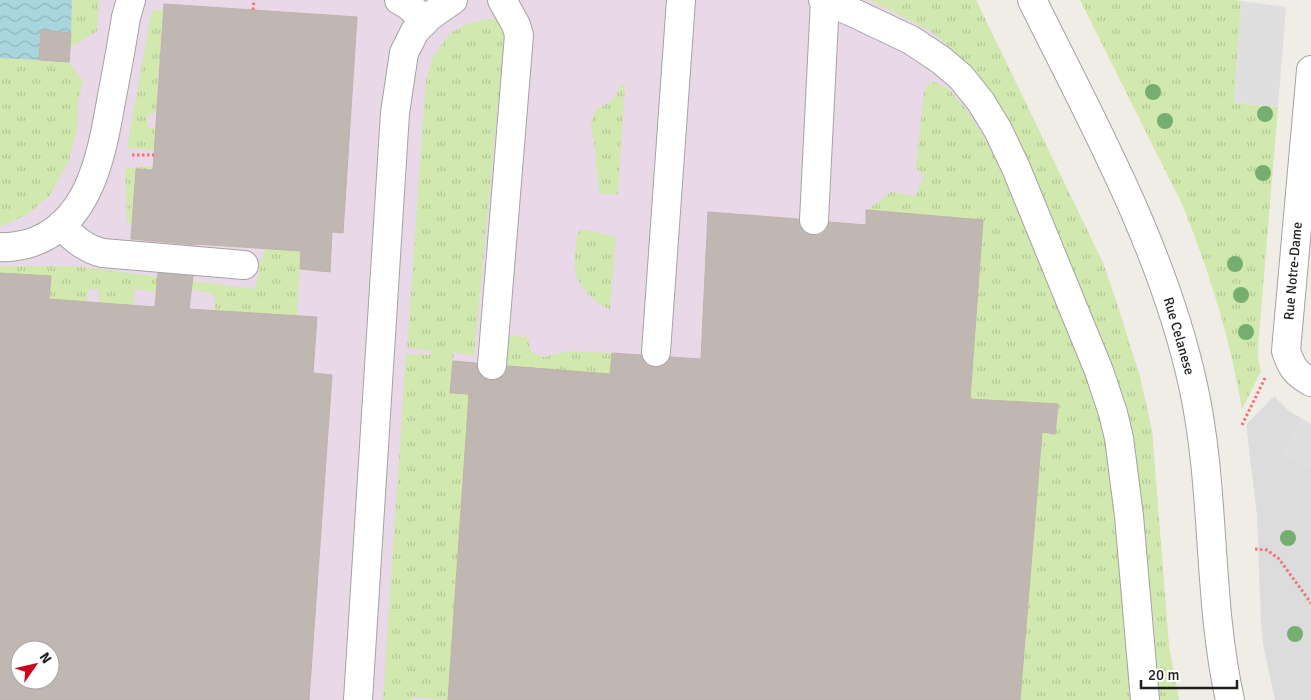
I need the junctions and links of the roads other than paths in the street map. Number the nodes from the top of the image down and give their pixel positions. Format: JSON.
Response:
{"nodes":[{"id":1,"x":131,"y":0,"type":"edge"},
{"id":2,"x":399,"y":0,"type":"edge"},
{"id":3,"x":453,"y":0,"type":"edge"},
{"id":4,"x":502,"y":0,"type":"edge"},
{"id":5,"x":681,"y":0,"type":"edge"},
{"id":6,"x":824,"y":0,"type":"edge"},
{"id":7,"x":1032,"y":0,"type":"edge"},
{"id":8,"x":424,"y":21,"type":"junction"},
{"id":9,"x":1311,"y":70,"type":"edge"},
{"id":10,"x":814,"y":220,"type":"dead end"},
{"id":11,"x":61,"y":226,"type":"junction"},
{"id":12,"x":0,"y":247,"type":"edge"},
{"id":13,"x":244,"y":265,"type":"dead end"},
{"id":14,"x":656,"y":352,"type":"dead end"},
{"id":15,"x":492,"y":365,"type":"dead end"},
{"id":16,"x":1306,"y":379,"type":"edge"},
{"id":17,"x":358,"y":700,"type":"edge"},
{"id":18,"x":1145,"y":700,"type":"edge"},
{"id":19,"x":1230,"y":700,"type":"edge"}],
"edges":[{"from":1,"to":11,"type":"street"},
{"from":2,"to":8,"type":"street"},
{"from":3,"to":8,"type":"street"},
{"from":4,"to":15,"type":"street"},
{"from":5,"to":14,"type":"street"},
{"from":6,"to":10,"type":"street"},
{"from":6,"to":18,"type":"street"},
{"from":7,"to":19,"type":"street","name":"Rue Celanese"},
{"from":8,"to":17,"type":"street"},
{"from":9,"to":16,"type":"street","name":"Rue Notre-Dame"},
{"from":11,"to":12,"type":"street"},
{"from":11,"to":13,"type":"street"}]}
